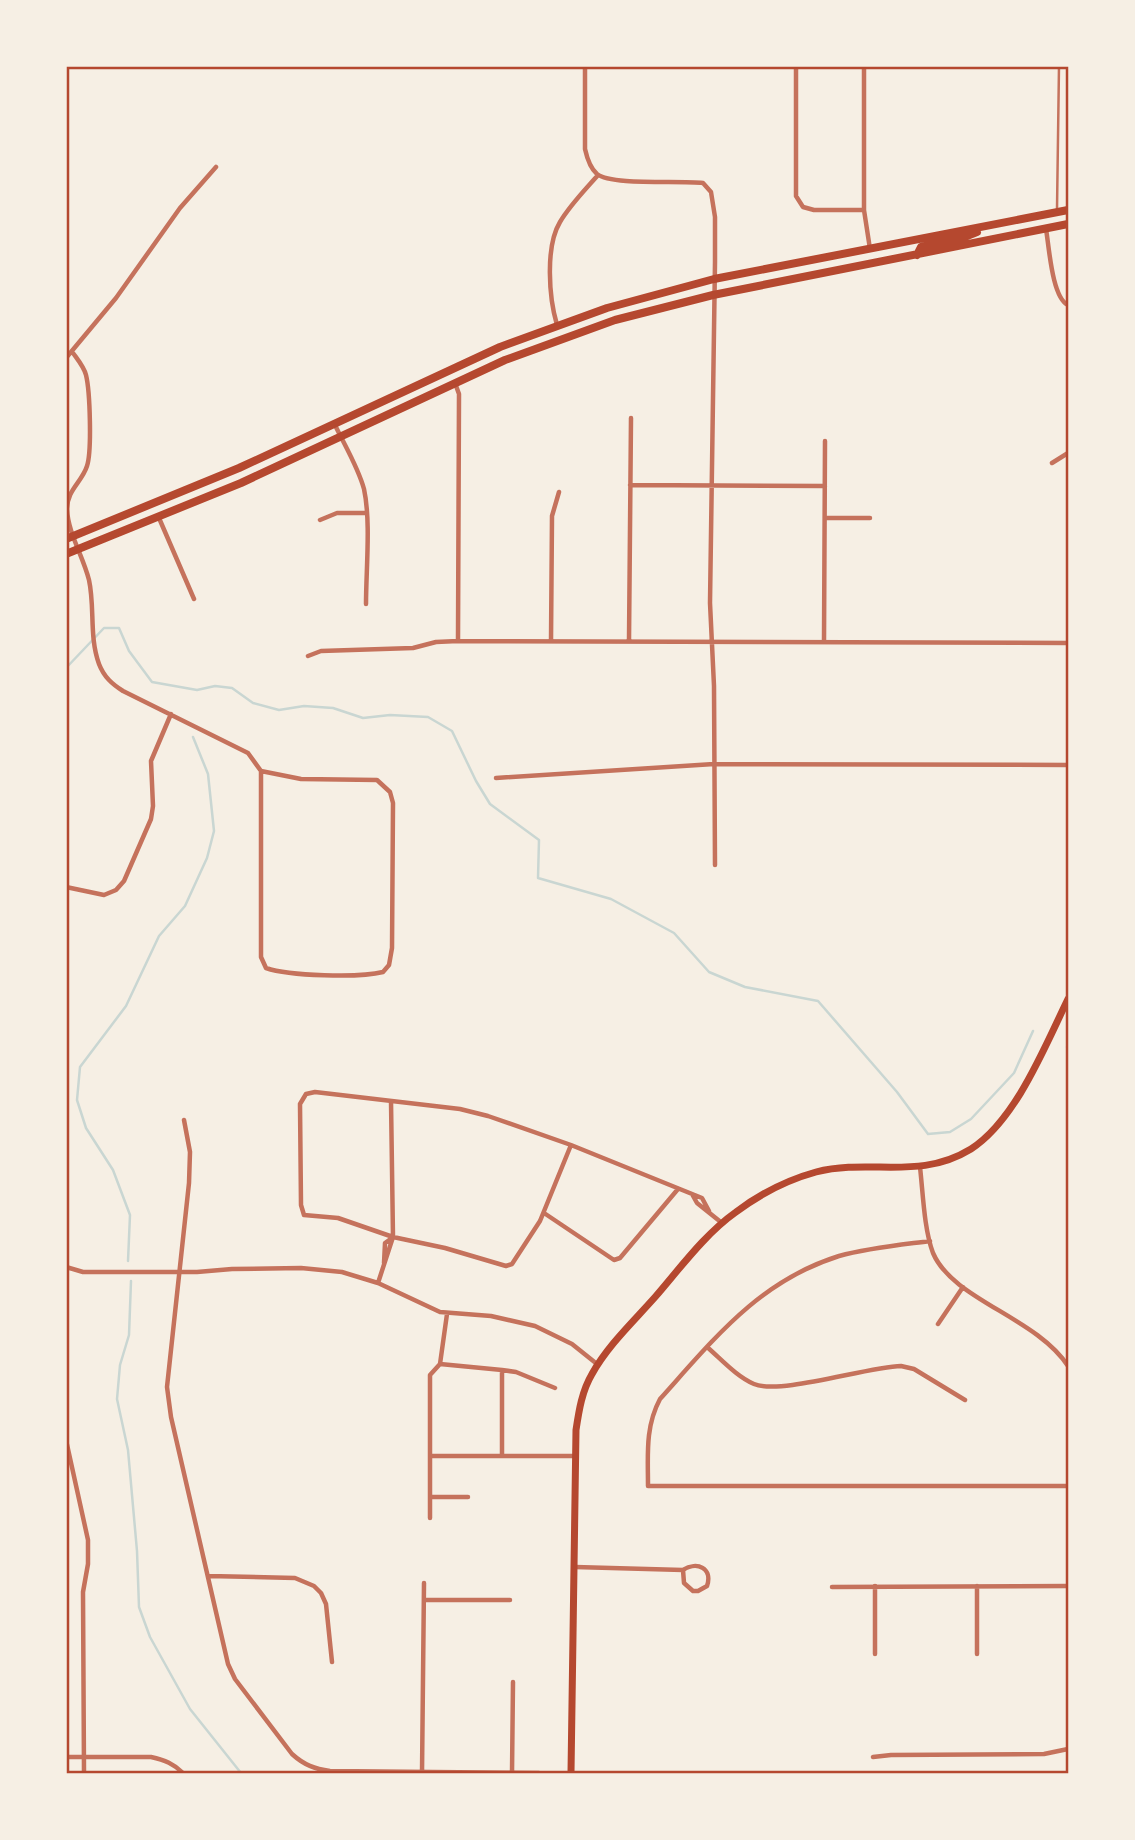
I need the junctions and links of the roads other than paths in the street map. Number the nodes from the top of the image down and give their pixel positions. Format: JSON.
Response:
{"nodes":[{"id":1,"x":585,"y":66,"type":"edge"},
{"id":2,"x":796,"y":66,"type":"edge"},
{"id":3,"x":864,"y":66,"type":"edge"},
{"id":4,"x":1059,"y":66,"type":"edge"},
{"id":5,"x":216,"y":167,"type":"dead end"},
{"id":6,"x":598,"y":175,"type":"junction"},
{"id":7,"x":1069,"y":209,"type":"edge"},
{"id":8,"x":864,"y":210,"type":"junction"},
{"id":9,"x":1057,"y":212,"type":"junction"},
{"id":10,"x":1069,"y":224,"type":"edge"},
{"id":11,"x":986,"y":227,"type":"junction"},
{"id":12,"x":1046,"y":229,"type":"junction"},
{"id":13,"x":870,"y":250,"type":"junction"},
{"id":14,"x":917,"y":255,"type":"junction"},
{"id":15,"x":714,"y":279,"type":"junction"},
{"id":16,"x":713,"y":295,"type":"junction"},
{"id":17,"x":1069,"y":305,"type":"edge"},
{"id":18,"x":557,"y":325,"type":"junction"},
{"id":19,"x":73,"y":353,"type":"junction"},
{"id":20,"x":66,"y":358,"type":"edge"},
{"id":21,"x":455,"y":382,"type":"junction"},
{"id":22,"x":631,"y":418,"type":"dead end"},
{"id":23,"x":334,"y":424,"type":"junction"},
{"id":24,"x":341,"y":437,"type":"junction"},
{"id":25,"x":825,"y":441,"type":"dead end"},
{"id":26,"x":1069,"y":453,"type":"edge"},
{"id":27,"x":1052,"y":463,"type":"dead end"},
{"id":28,"x":630,"y":485,"type":"junction"},
{"id":29,"x":711,"y":486,"type":"junction"},
{"id":30,"x":825,"y":486,"type":"junction"},
{"id":31,"x":559,"y":492,"type":"dead end"},
{"id":32,"x":366,"y":513,"type":"junction"},
{"id":33,"x":159,"y":518,"type":"junction"},
{"id":34,"x":825,"y":518,"type":"junction"},
{"id":35,"x":870,"y":518,"type":"dead end"},
{"id":36,"x":320,"y":520,"type":"dead end"},
{"id":37,"x":70,"y":537,"type":"edge"},
{"id":38,"x":78,"y":549,"type":"junction"},
{"id":39,"x":66,"y":554,"type":"edge"},
{"id":40,"x":194,"y":599,"type":"dead end"},
{"id":41,"x":366,"y":604,"type":"dead end"},
{"id":42,"x":458,"y":641,"type":"junction"},
{"id":43,"x":551,"y":641,"type":"junction"},
{"id":44,"x":629,"y":641,"type":"junction"},
{"id":45,"x":713,"y":642,"type":"junction"},
{"id":46,"x":824,"y":642,"type":"junction"},
{"id":47,"x":1069,"y":643,"type":"edge"},
{"id":48,"x":308,"y":656,"type":"dead end"},
{"id":49,"x":171,"y":714,"type":"junction"},
{"id":50,"x":715,"y":764,"type":"junction"},
{"id":51,"x":1069,"y":765,"type":"edge"},
{"id":52,"x":261,"y":771,"type":"junction"},
{"id":53,"x":496,"y":778,"type":"dead end"},
{"id":54,"x":715,"y":865,"type":"dead end"},
{"id":55,"x":66,"y":887,"type":"edge"},
{"id":56,"x":1069,"y":999,"type":"edge"},
{"id":57,"x":391,"y":1101,"type":"junction"},
{"id":58,"x":184,"y":1120,"type":"dead end"},
{"id":59,"x":571,"y":1145,"type":"junction"},
{"id":60,"x":920,"y":1167,"type":"junction"},
{"id":61,"x":678,"y":1189,"type":"junction"},
{"id":62,"x":544,"y":1213,"type":"junction"},
{"id":63,"x":722,"y":1223,"type":"junction"},
{"id":64,"x":393,"y":1237,"type":"junction"},
{"id":65,"x":930,"y":1241,"type":"junction"},
{"id":66,"x":66,"y":1267,"type":"edge"},
{"id":67,"x":180,"y":1272,"type":"junction"},
{"id":68,"x":378,"y":1283,"type":"junction"},
{"id":69,"x":963,"y":1287,"type":"junction"},
{"id":70,"x":447,"y":1314,"type":"junction"},
{"id":71,"x":938,"y":1324,"type":"dead end"},
{"id":72,"x":707,"y":1347,"type":"junction"},
{"id":73,"x":440,"y":1364,"type":"junction"},
{"id":74,"x":597,"y":1364,"type":"junction"},
{"id":75,"x":1069,"y":1366,"type":"edge"},
{"id":76,"x":502,"y":1370,"type":"junction"},
{"id":77,"x":555,"y":1388,"type":"dead end"},
{"id":78,"x":965,"y":1400,"type":"dead end"},
{"id":79,"x":66,"y":1440,"type":"edge"},
{"id":80,"x":430,"y":1456,"type":"junction"},
{"id":81,"x":502,"y":1456,"type":"junction"},
{"id":82,"x":576,"y":1456,"type":"junction"},
{"id":83,"x":1069,"y":1486,"type":"edge"},
{"id":84,"x":430,"y":1497,"type":"junction"},
{"id":85,"x":468,"y":1497,"type":"dead end"},
{"id":86,"x":430,"y":1518,"type":"dead end"},
{"id":87,"x":575,"y":1567,"type":"junction"},
{"id":88,"x":683,"y":1570,"type":"junction"},
{"id":89,"x":208,"y":1576,"type":"junction"},
{"id":90,"x":425,"y":1583,"type":"dead end"},
{"id":91,"x":875,"y":1586,"type":"junction"},
{"id":92,"x":977,"y":1586,"type":"junction"},
{"id":93,"x":1069,"y":1586,"type":"edge"},
{"id":94,"x":832,"y":1587,"type":"dead end"},
{"id":95,"x":424,"y":1600,"type":"junction"},
{"id":96,"x":510,"y":1600,"type":"dead end"},
{"id":97,"x":875,"y":1654,"type":"dead end"},
{"id":98,"x":977,"y":1654,"type":"dead end"},
{"id":99,"x":332,"y":1662,"type":"dead end"},
{"id":100,"x":513,"y":1682,"type":"dead end"},
{"id":101,"x":1069,"y":1749,"type":"edge"},
{"id":102,"x":66,"y":1757,"type":"edge"},
{"id":103,"x":84,"y":1757,"type":"junction"},
{"id":104,"x":873,"y":1757,"type":"dead end"},
{"id":105,"x":330,"y":1772,"type":"edge"},
{"id":106,"x":84,"y":1773,"type":"edge"},
{"id":107,"x":183,"y":1773,"type":"edge"},
{"id":108,"x":422,"y":1773,"type":"edge"},
{"id":109,"x":512,"y":1773,"type":"edge"},
{"id":110,"x":539,"y":1773,"type":"edge"},
{"id":111,"x":571,"y":1773,"type":"edge"}],
"edges":[{"from":1,"to":6,"type":"street"},
{"from":2,"to":8,"type":"street"},
{"from":3,"to":8,"type":"street"},
{"from":4,"to":9,"type":"lane"},
{"from":5,"to":19,"type":"street"},
{"from":6,"to":15,"type":"street"},
{"from":6,"to":18,"type":"street"},
{"from":7,"to":9,"type":"main road"},
{"from":8,"to":13,"type":"street"},
{"from":9,"to":11,"type":"main road"},
{"from":10,"to":12,"type":"main road"},
{"from":11,"to":13,"type":"main road"},
{"from":11,"to":14,"type":"main road"},
{"from":12,"to":14,"type":"main road"},
{"from":12,"to":17,"type":"street"},
{"from":13,"to":15,"type":"main road"},
{"from":14,"to":16,"type":"main road"},
{"from":15,"to":16,"type":"street"},
{"from":15,"to":18,"type":"main road"},
{"from":16,"to":21,"type":"main road"},
{"from":16,"to":29,"type":"street"},
{"from":18,"to":23,"type":"main road"},
{"from":19,"to":20,"type":"street"},
{"from":19,"to":37,"type":"street"},
{"from":21,"to":24,"type":"main road"},
{"from":21,"to":42,"type":"street"},
{"from":22,"to":28,"type":"street"},
{"from":23,"to":24,"type":"street"},
{"from":23,"to":37,"type":"main road"},
{"from":24,"to":32,"type":"street"},
{"from":24,"to":33,"type":"main road"},
{"from":25,"to":30,"type":"street"},
{"from":26,"to":27,"type":"street"},
{"from":28,"to":29,"type":"street"},
{"from":28,"to":44,"type":"street"},
{"from":29,"to":30,"type":"street"},
{"from":29,"to":45,"type":"street"},
{"from":30,"to":34,"type":"street"},
{"from":31,"to":43,"type":"street"},
{"from":32,"to":36,"type":"street"},
{"from":32,"to":41,"type":"street"},
{"from":33,"to":38,"type":"main road"},
{"from":33,"to":40,"type":"street"},
{"from":34,"to":35,"type":"street"},
{"from":34,"to":46,"type":"street"},
{"from":37,"to":38,"type":"street"},
{"from":38,"to":39,"type":"main road"},
{"from":38,"to":49,"type":"street"},
{"from":42,"to":43,"type":"street"},
{"from":42,"to":48,"type":"street"},
{"from":43,"to":44,"type":"street"},
{"from":44,"to":45,"type":"street"},
{"from":45,"to":46,"type":"street"},
{"from":45,"to":50,"type":"street"},
{"from":46,"to":47,"type":"street"},
{"from":49,"to":52,"type":"street"},
{"from":49,"to":55,"type":"street"},
{"from":50,"to":51,"type":"street"},
{"from":50,"to":53,"type":"street"},
{"from":50,"to":54,"type":"street"},
{"from":52,"to":52,"type":"street"},
{"from":56,"to":60,"type":"main road"},
{"from":57,"to":59,"type":"street"},
{"from":57,"to":64,"type":"street"},
{"from":57,"to":64,"type":"street"},
{"from":58,"to":67,"type":"street"},
{"from":59,"to":61,"type":"street"},
{"from":59,"to":62,"type":"street"},
{"from":60,"to":63,"type":"main road"},
{"from":60,"to":65,"type":"street"},
{"from":61,"to":62,"type":"street"},
{"from":61,"to":63,"type":"street"},
{"from":62,"to":64,"type":"street"},
{"from":63,"to":74,"type":"main road"},
{"from":64,"to":68,"type":"street"},
{"from":65,"to":69,"type":"street"},
{"from":65,"to":72,"type":"street"},
{"from":66,"to":67,"type":"street"},
{"from":67,"to":68,"type":"street"},
{"from":67,"to":89,"type":"street"},
{"from":68,"to":70,"type":"street"},
{"from":69,"to":71,"type":"street"},
{"from":69,"to":75,"type":"street"},
{"from":70,"to":73,"type":"street"},
{"from":70,"to":74,"type":"street"},
{"from":72,"to":78,"type":"street"},
{"from":72,"to":83,"type":"street"},
{"from":73,"to":76,"type":"street"},
{"from":73,"to":80,"type":"street"},
{"from":74,"to":82,"type":"main road"},
{"from":76,"to":77,"type":"street"},
{"from":76,"to":81,"type":"street"},
{"from":79,"to":103,"type":"street"},
{"from":80,"to":81,"type":"street"},
{"from":80,"to":84,"type":"street"},
{"from":81,"to":82,"type":"street"},
{"from":82,"to":87,"type":"main road"},
{"from":84,"to":85,"type":"street"},
{"from":84,"to":86,"type":"street"},
{"from":87,"to":88,"type":"street"},
{"from":87,"to":111,"type":"main road"},
{"from":88,"to":88,"type":"street"},
{"from":89,"to":99,"type":"street"},
{"from":89,"to":105,"type":"street"},
{"from":90,"to":95,"type":"street"},
{"from":91,"to":92,"type":"street"},
{"from":91,"to":94,"type":"street"},
{"from":91,"to":97,"type":"street"},
{"from":92,"to":93,"type":"street"},
{"from":92,"to":98,"type":"street"},
{"from":95,"to":96,"type":"street"},
{"from":95,"to":108,"type":"street"},
{"from":100,"to":109,"type":"street"},
{"from":101,"to":104,"type":"street"},
{"from":102,"to":103,"type":"street"},
{"from":103,"to":106,"type":"street"},
{"from":103,"to":107,"type":"street"},
{"from":105,"to":108,"type":"street"},
{"from":108,"to":109,"type":"street"},
{"from":109,"to":110,"type":"street"}]}
